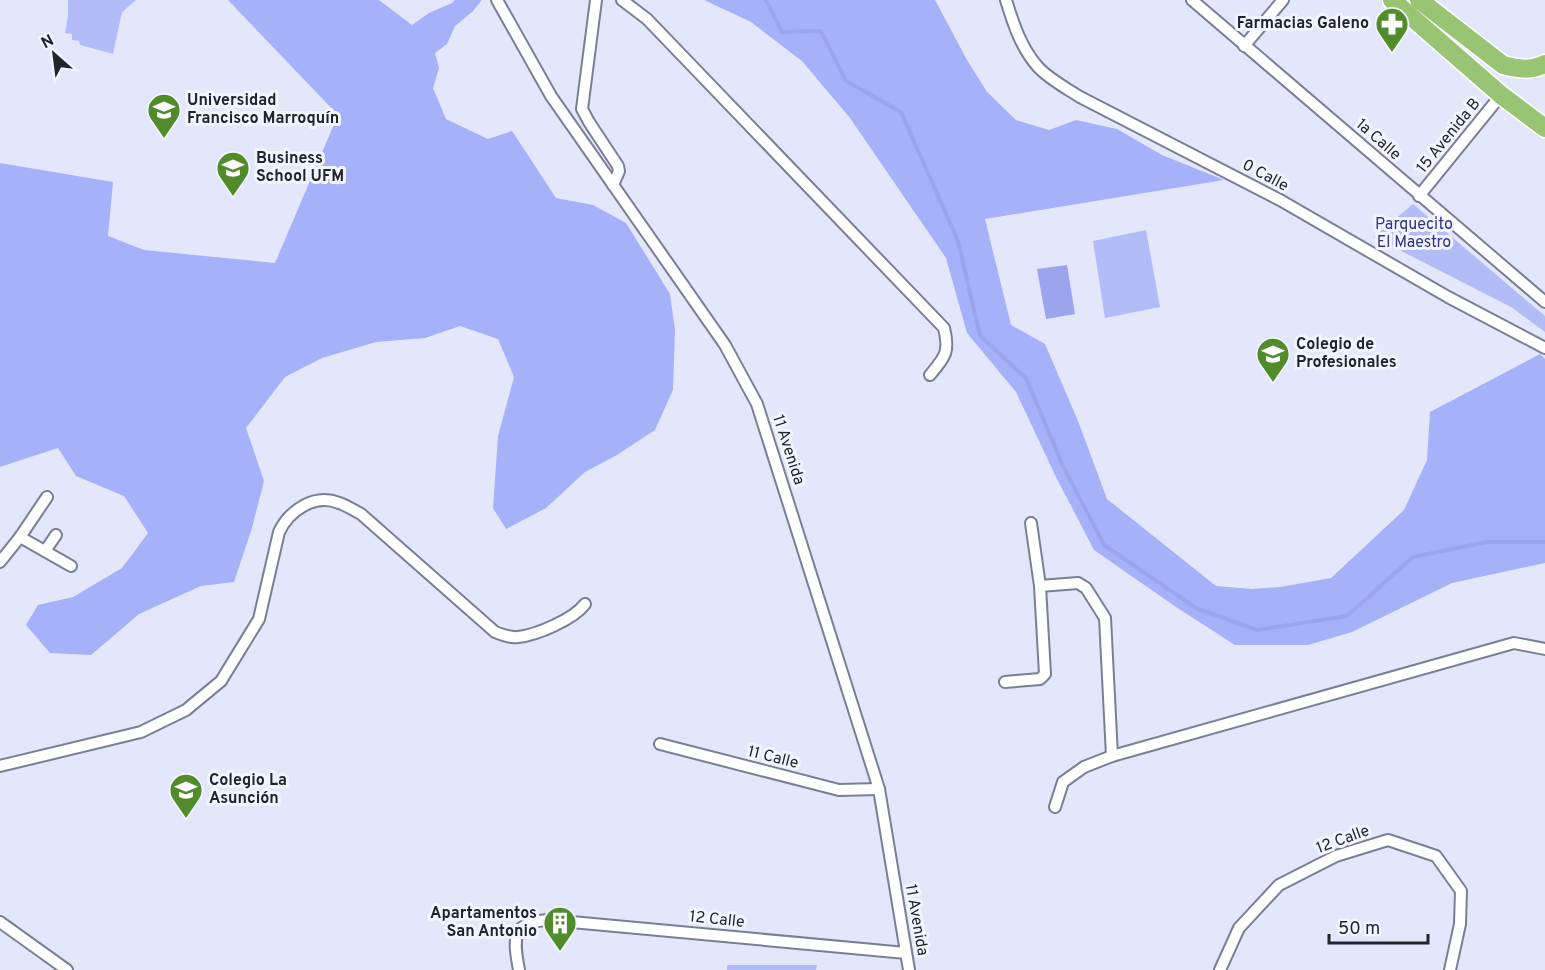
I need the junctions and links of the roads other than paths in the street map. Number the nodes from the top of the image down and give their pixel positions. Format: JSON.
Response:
{"nodes":[{"id":1,"x":497,"y":0,"type":"edge"},
{"id":2,"x":596,"y":0,"type":"edge"},
{"id":3,"x":622,"y":0,"type":"edge"},
{"id":4,"x":1006,"y":0,"type":"edge"},
{"id":5,"x":1192,"y":0,"type":"edge"},
{"id":6,"x":1283,"y":0,"type":"edge"},
{"id":7,"x":1392,"y":0,"type":"edge"},
{"id":8,"x":1419,"y":0,"type":"edge"},
{"id":9,"x":1245,"y":46,"type":"junction"},
{"id":10,"x":1545,"y":64,"type":"edge"},
{"id":11,"x":1501,"y":95,"type":"junction"},
{"id":12,"x":1545,"y":128,"type":"edge"},
{"id":13,"x":613,"y":185,"type":"junction"},
{"id":14,"x":1419,"y":196,"type":"junction"},
{"id":15,"x":1545,"y":302,"type":"edge"},
{"id":16,"x":1545,"y":348,"type":"edge"},
{"id":17,"x":930,"y":375,"type":"dead end"},
{"id":18,"x":46,"y":497,"type":"dead end"},
{"id":19,"x":1031,"y":523,"type":"dead end"},
{"id":20,"x":56,"y":535,"type":"dead end"},
{"id":21,"x":20,"y":537,"type":"junction"},
{"id":22,"x":45,"y":551,"type":"junction"},
{"id":23,"x":0,"y":562,"type":"edge"},
{"id":24,"x":71,"y":566,"type":"dead end"},
{"id":25,"x":1040,"y":586,"type":"junction"},
{"id":26,"x":585,"y":604,"type":"dead end"},
{"id":27,"x":1545,"y":649,"type":"edge"},
{"id":28,"x":1005,"y":682,"type":"dead end"},
{"id":29,"x":660,"y":744,"type":"dead end"},
{"id":30,"x":1112,"y":756,"type":"junction"},
{"id":31,"x":0,"y":766,"type":"edge"},
{"id":32,"x":879,"y":789,"type":"junction"},
{"id":33,"x":1055,"y":807,"type":"dead end"},
{"id":34,"x":0,"y":922,"type":"edge"},
{"id":35,"x":906,"y":953,"type":"junction"},
{"id":36,"x":68,"y":970,"type":"edge"},
{"id":37,"x":519,"y":970,"type":"edge"},
{"id":38,"x":909,"y":970,"type":"edge"},
{"id":39,"x":1220,"y":970,"type":"edge"},
{"id":40,"x":1450,"y":970,"type":"edge"}],
"edges":[{"from":1,"to":13,"type":"street","name":"11 Avenida"},
{"from":2,"to":13,"type":"street"},
{"from":3,"to":17,"type":"street"},
{"from":4,"to":16,"type":"street","name":"0 Calle"},
{"from":5,"to":9,"type":"street","name":"1a Calle"},
{"from":6,"to":9,"type":"street"},
{"from":7,"to":11,"type":"main road"},
{"from":8,"to":10,"type":"main road"},
{"from":9,"to":14,"type":"street","name":"1a Calle"},
{"from":11,"to":12,"type":"main road"},
{"from":11,"to":14,"type":"street","name":"15 Avenida B"},
{"from":13,"to":32,"type":"street","name":"11 Avenida"},
{"from":14,"to":15,"type":"street","name":"1a Calle"},
{"from":18,"to":21,"type":"street"},
{"from":19,"to":25,"type":"street"},
{"from":20,"to":22,"type":"street"},
{"from":21,"to":22,"type":"street"},
{"from":21,"to":23,"type":"street"},
{"from":22,"to":24,"type":"street"},
{"from":25,"to":28,"type":"street"},
{"from":25,"to":30,"type":"street"},
{"from":26,"to":31,"type":"street"},
{"from":27,"to":30,"type":"street"},
{"from":29,"to":32,"type":"street","name":"11 Calle"},
{"from":30,"to":33,"type":"street"},
{"from":32,"to":35,"type":"street","name":"11 Avenida"},
{"from":34,"to":36,"type":"street"},
{"from":35,"to":37,"type":"street","name":"12 Calle"},
{"from":35,"to":38,"type":"street","name":"11 Avenida"},
{"from":39,"to":40,"type":"street","name":"12 Calle"}]}
